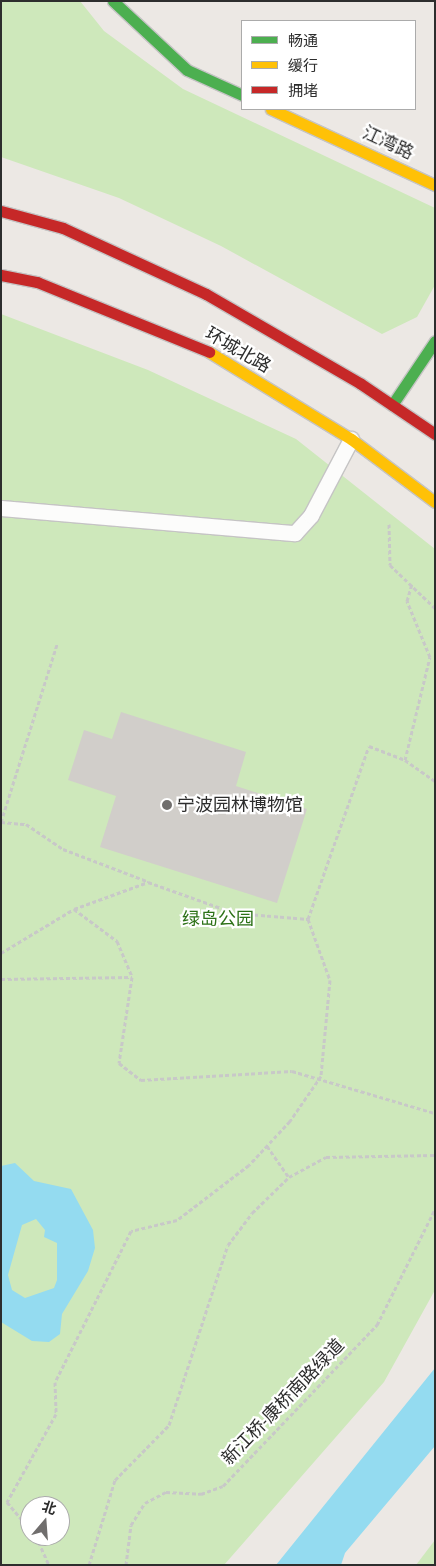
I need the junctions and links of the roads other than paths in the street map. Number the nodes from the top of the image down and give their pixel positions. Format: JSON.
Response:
{"nodes":[{"id":1,"x":113,"y":1,"type":"edge"},
{"id":2,"x":241,"y":95,"type":"edge"},
{"id":3,"x":273,"y":110,"type":"edge"},
{"id":4,"x":435,"y":185,"type":"edge"},
{"id":5,"x":1,"y":211,"type":"edge"},
{"id":6,"x":1,"y":275,"type":"edge"},
{"id":7,"x":435,"y":341,"type":"edge"},
{"id":8,"x":392,"y":405,"type":"junction"},
{"id":9,"x":435,"y":434,"type":"edge"},
{"id":10,"x":351,"y":438,"type":"junction"},
{"id":11,"x":435,"y":502,"type":"edge"},
{"id":12,"x":1,"y":508,"type":"edge"}],
"edges":[{"from":1,"to":2,"type":"main road"},
{"from":3,"to":4,"type":"main road","name":"江湾路"},
{"from":5,"to":8,"type":"main road","name":"环城北路"},
{"from":6,"to":10,"type":"main road","name":"环城北路"},
{"from":7,"to":8,"type":"main road"},
{"from":8,"to":9,"type":"main road","name":"环城北路"},
{"from":10,"to":11,"type":"main road","name":"环城北路"},
{"from":10,"to":12,"type":"lane"}]}
